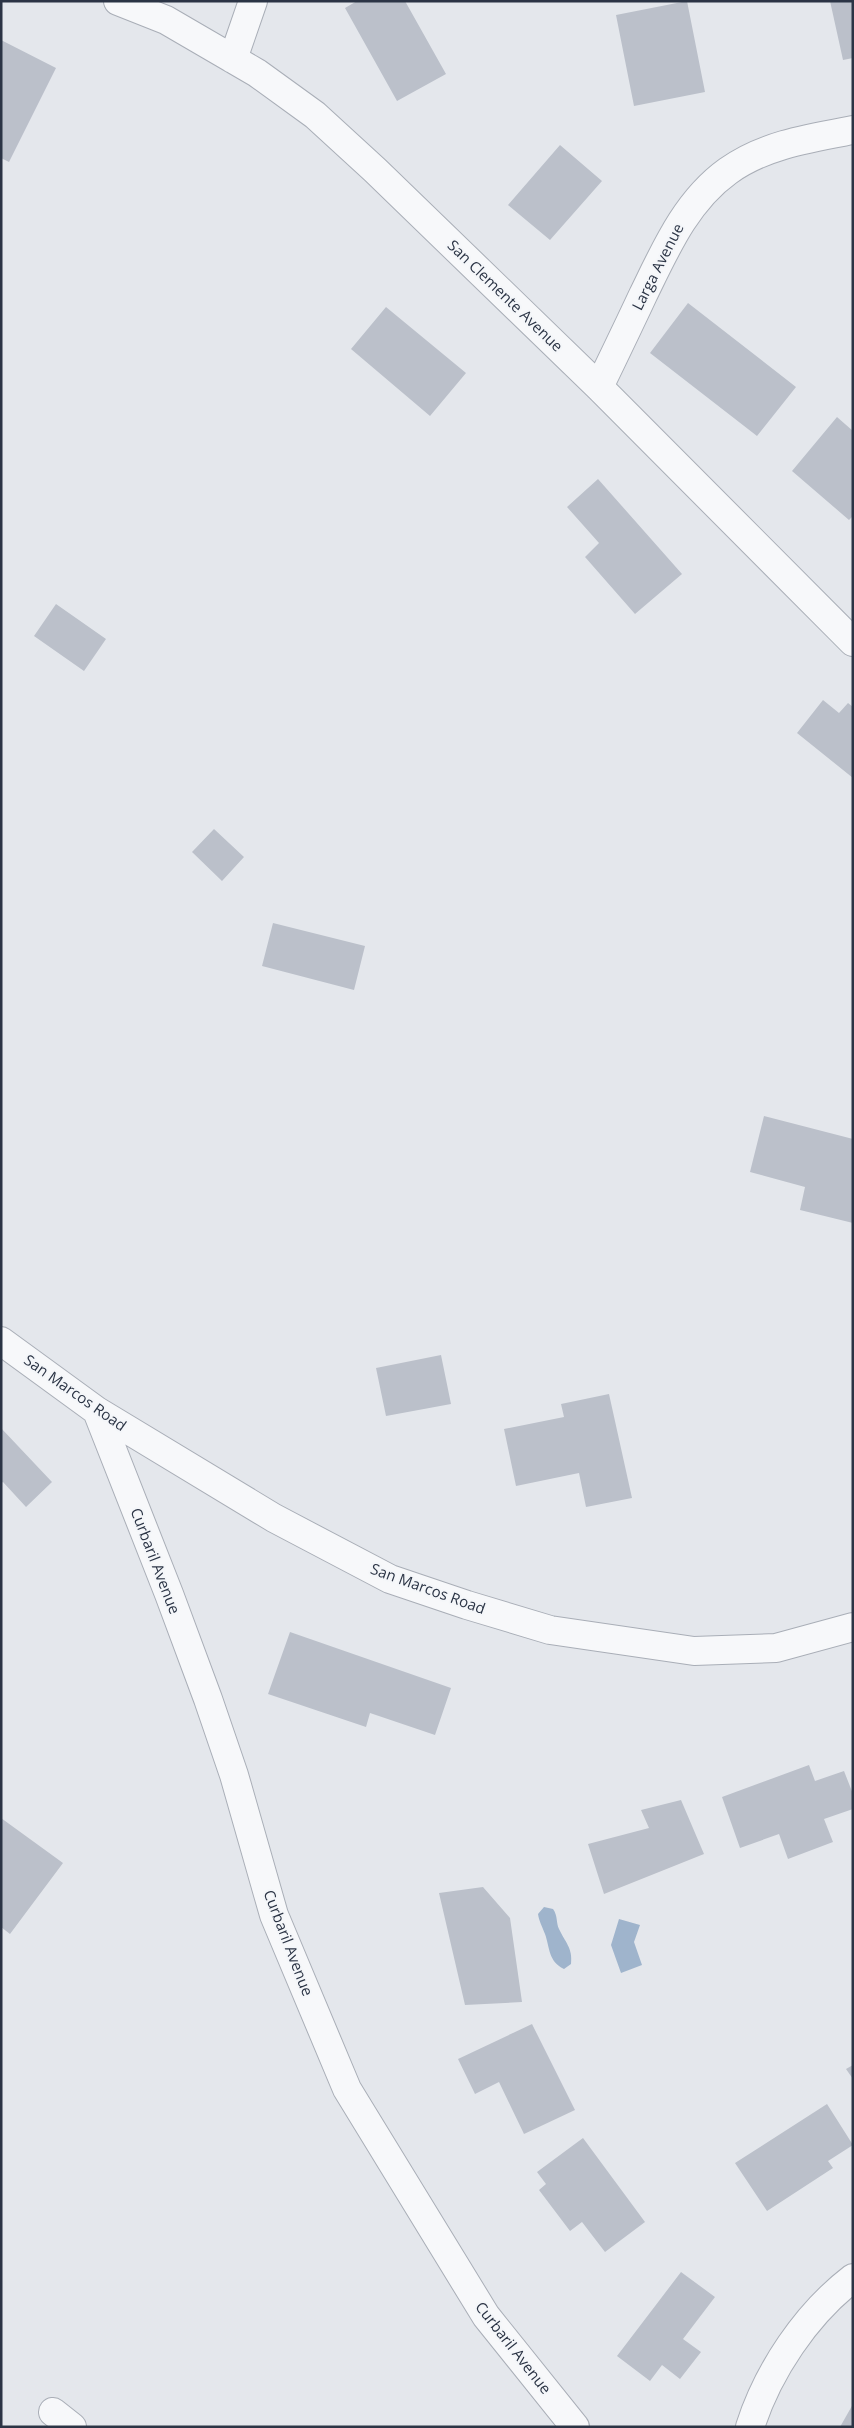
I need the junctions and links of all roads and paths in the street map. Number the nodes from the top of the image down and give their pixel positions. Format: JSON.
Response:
{"nodes":[{"id":1,"x":118,"y":1,"type":"edge"},
{"id":2,"x":253,"y":1,"type":"edge"},
{"id":3,"x":233,"y":59,"type":"junction"},
{"id":4,"x":853,"y":130,"type":"edge"},
{"id":5,"x":599,"y":387,"type":"junction"},
{"id":6,"x":853,"y":642,"type":"edge"},
{"id":7,"x":1,"y":1341,"type":"edge"},
{"id":8,"x":96,"y":1411,"type":"junction"},
{"id":9,"x":853,"y":1627,"type":"edge"},
{"id":10,"x":853,"y":2278,"type":"edge"},
{"id":11,"x":575,"y":2427,"type":"edge"},
{"id":12,"x":750,"y":2427,"type":"edge"}],
"edges":[{"from":1,"to":3,"type":"street","name":"San Clemente Avenue"},
{"from":2,"to":3,"type":"street"},
{"from":3,"to":5,"type":"street","name":"San Clemente Avenue"},
{"from":4,"to":5,"type":"street","name":"Larga Avenue"},
{"from":5,"to":6,"type":"street","name":"San Clemente Avenue"},
{"from":7,"to":8,"type":"street","name":"San Marcos Road"},
{"from":8,"to":9,"type":"street","name":"San Marcos Road"},
{"from":8,"to":11,"type":"street","name":"Curbaril Avenue"},
{"from":10,"to":12,"type":"street"}]}
